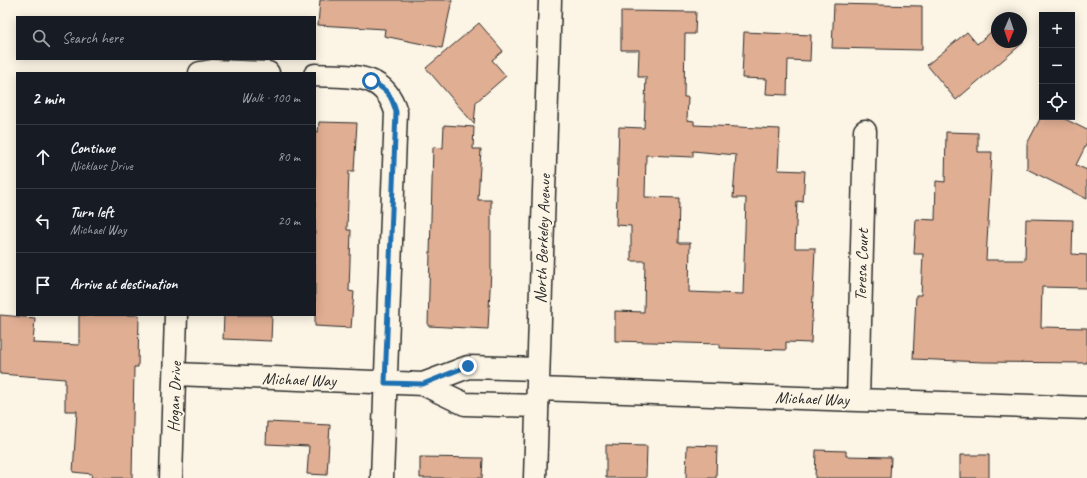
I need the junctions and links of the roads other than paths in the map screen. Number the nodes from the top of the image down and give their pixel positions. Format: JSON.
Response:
{"nodes":[{"id":1,"x":550,"y":0,"type":"edge"},
{"id":2,"x":206,"y":72,"type":"edge"},
{"id":3,"x":240,"y":72,"type":"edge"},
{"id":4,"x":316,"y":75,"type":"edge"},
{"id":5,"x":865,"y":131,"type":"dead end"},
{"id":6,"x":176,"y":316,"type":"edge"},
{"id":7,"x":175,"y":374,"type":"junction"},
{"id":8,"x":385,"y":383,"type":"junction"},
{"id":9,"x":423,"y":384,"type":"junction"},
{"id":10,"x":538,"y":388,"type":"junction"},
{"id":11,"x":858,"y":400,"type":"junction"},
{"id":12,"x":1087,"y":408,"type":"edge"},
{"id":13,"x":171,"y":478,"type":"edge"},
{"id":14,"x":382,"y":478,"type":"edge"},
{"id":15,"x":535,"y":478,"type":"edge"}],
"edges":[{"from":1,"to":10,"type":"street","name":"North Berkeley Avenue"},
{"from":2,"to":3,"type":"street"},
{"from":4,"to":8,"type":"street"},
{"from":5,"to":11,"type":"street","name":"Teresa Court"},
{"from":6,"to":7,"type":"street","name":"Hogan Drive"},
{"from":7,"to":8,"type":"street","name":"Michael Way"},
{"from":7,"to":13,"type":"street","name":"Hogan Drive"},
{"from":8,"to":9,"type":"street","name":"Michael Way"},
{"from":8,"to":14,"type":"street"},
{"from":9,"to":10,"type":"street","name":"Michael Way"},
{"from":9,"to":10,"type":"street","name":"Michael Way"},
{"from":10,"to":11,"type":"street","name":"Michael Way"},
{"from":10,"to":15,"type":"street","name":"North Berkeley Avenue"},
{"from":11,"to":12,"type":"street","name":"Michael Way"}]}
